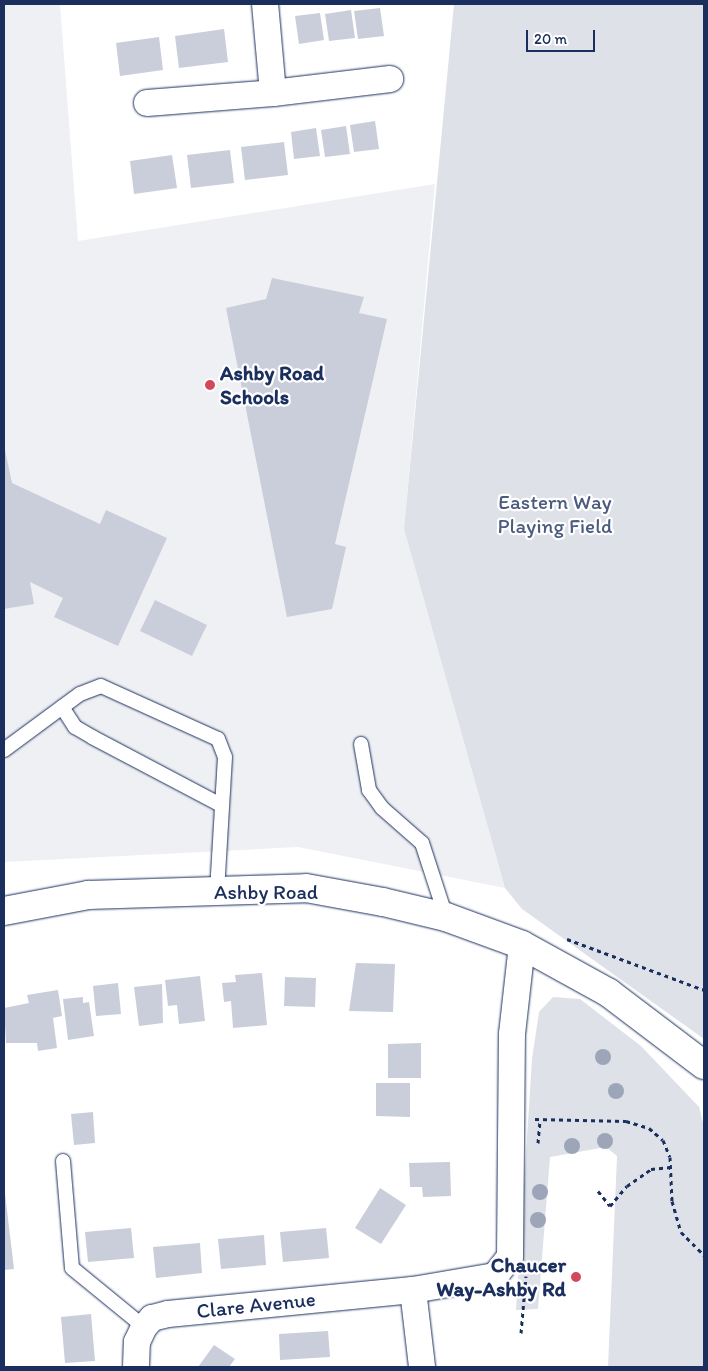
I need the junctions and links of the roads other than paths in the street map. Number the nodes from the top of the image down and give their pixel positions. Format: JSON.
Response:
{"nodes":[{"id":1,"x":266,"y":4,"type":"edge"},
{"id":2,"x":390,"y":79,"type":"dead end"},
{"id":3,"x":273,"y":93,"type":"junction"},
{"id":4,"x":147,"y":103,"type":"dead end"},
{"id":5,"x":62,"y":707,"type":"junction"},
{"id":6,"x":362,"y":744,"type":"dead end"},
{"id":7,"x":4,"y":750,"type":"edge"},
{"id":8,"x":221,"y":805,"type":"junction"},
{"id":9,"x":218,"y":891,"type":"junction"},
{"id":10,"x":4,"y":911,"type":"edge"},
{"id":11,"x":446,"y":917,"type":"junction"},
{"id":12,"x":522,"y":945,"type":"junction"},
{"id":13,"x":700,"y":1058,"type":"edge"},
{"id":14,"x":63,"y":1161,"type":"dead end"},
{"id":15,"x":413,"y":1290,"type":"junction"},
{"id":16,"x":144,"y":1327,"type":"junction"},
{"id":17,"x":136,"y":1367,"type":"edge"},
{"id":18,"x":422,"y":1367,"type":"edge"}],
"edges":[{"from":1,"to":3,"type":"street"},
{"from":2,"to":3,"type":"street"},
{"from":3,"to":4,"type":"street"},
{"from":5,"to":7,"type":"lane"},
{"from":5,"to":8,"type":"lane"},
{"from":5,"to":8,"type":"lane"},
{"from":6,"to":11,"type":"lane"},
{"from":8,"to":9,"type":"lane"},
{"from":9,"to":10,"type":"street","name":"Ashby Road"},
{"from":9,"to":11,"type":"street","name":"Ashby Road"},
{"from":11,"to":12,"type":"street","name":"Ashby Road"},
{"from":12,"to":13,"type":"street","name":"Ashby Road"},
{"from":12,"to":15,"type":"street"},
{"from":14,"to":16,"type":"lane"},
{"from":15,"to":16,"type":"street","name":"Clare Avenue"},
{"from":15,"to":18,"type":"street"},
{"from":16,"to":17,"type":"street"}]}
